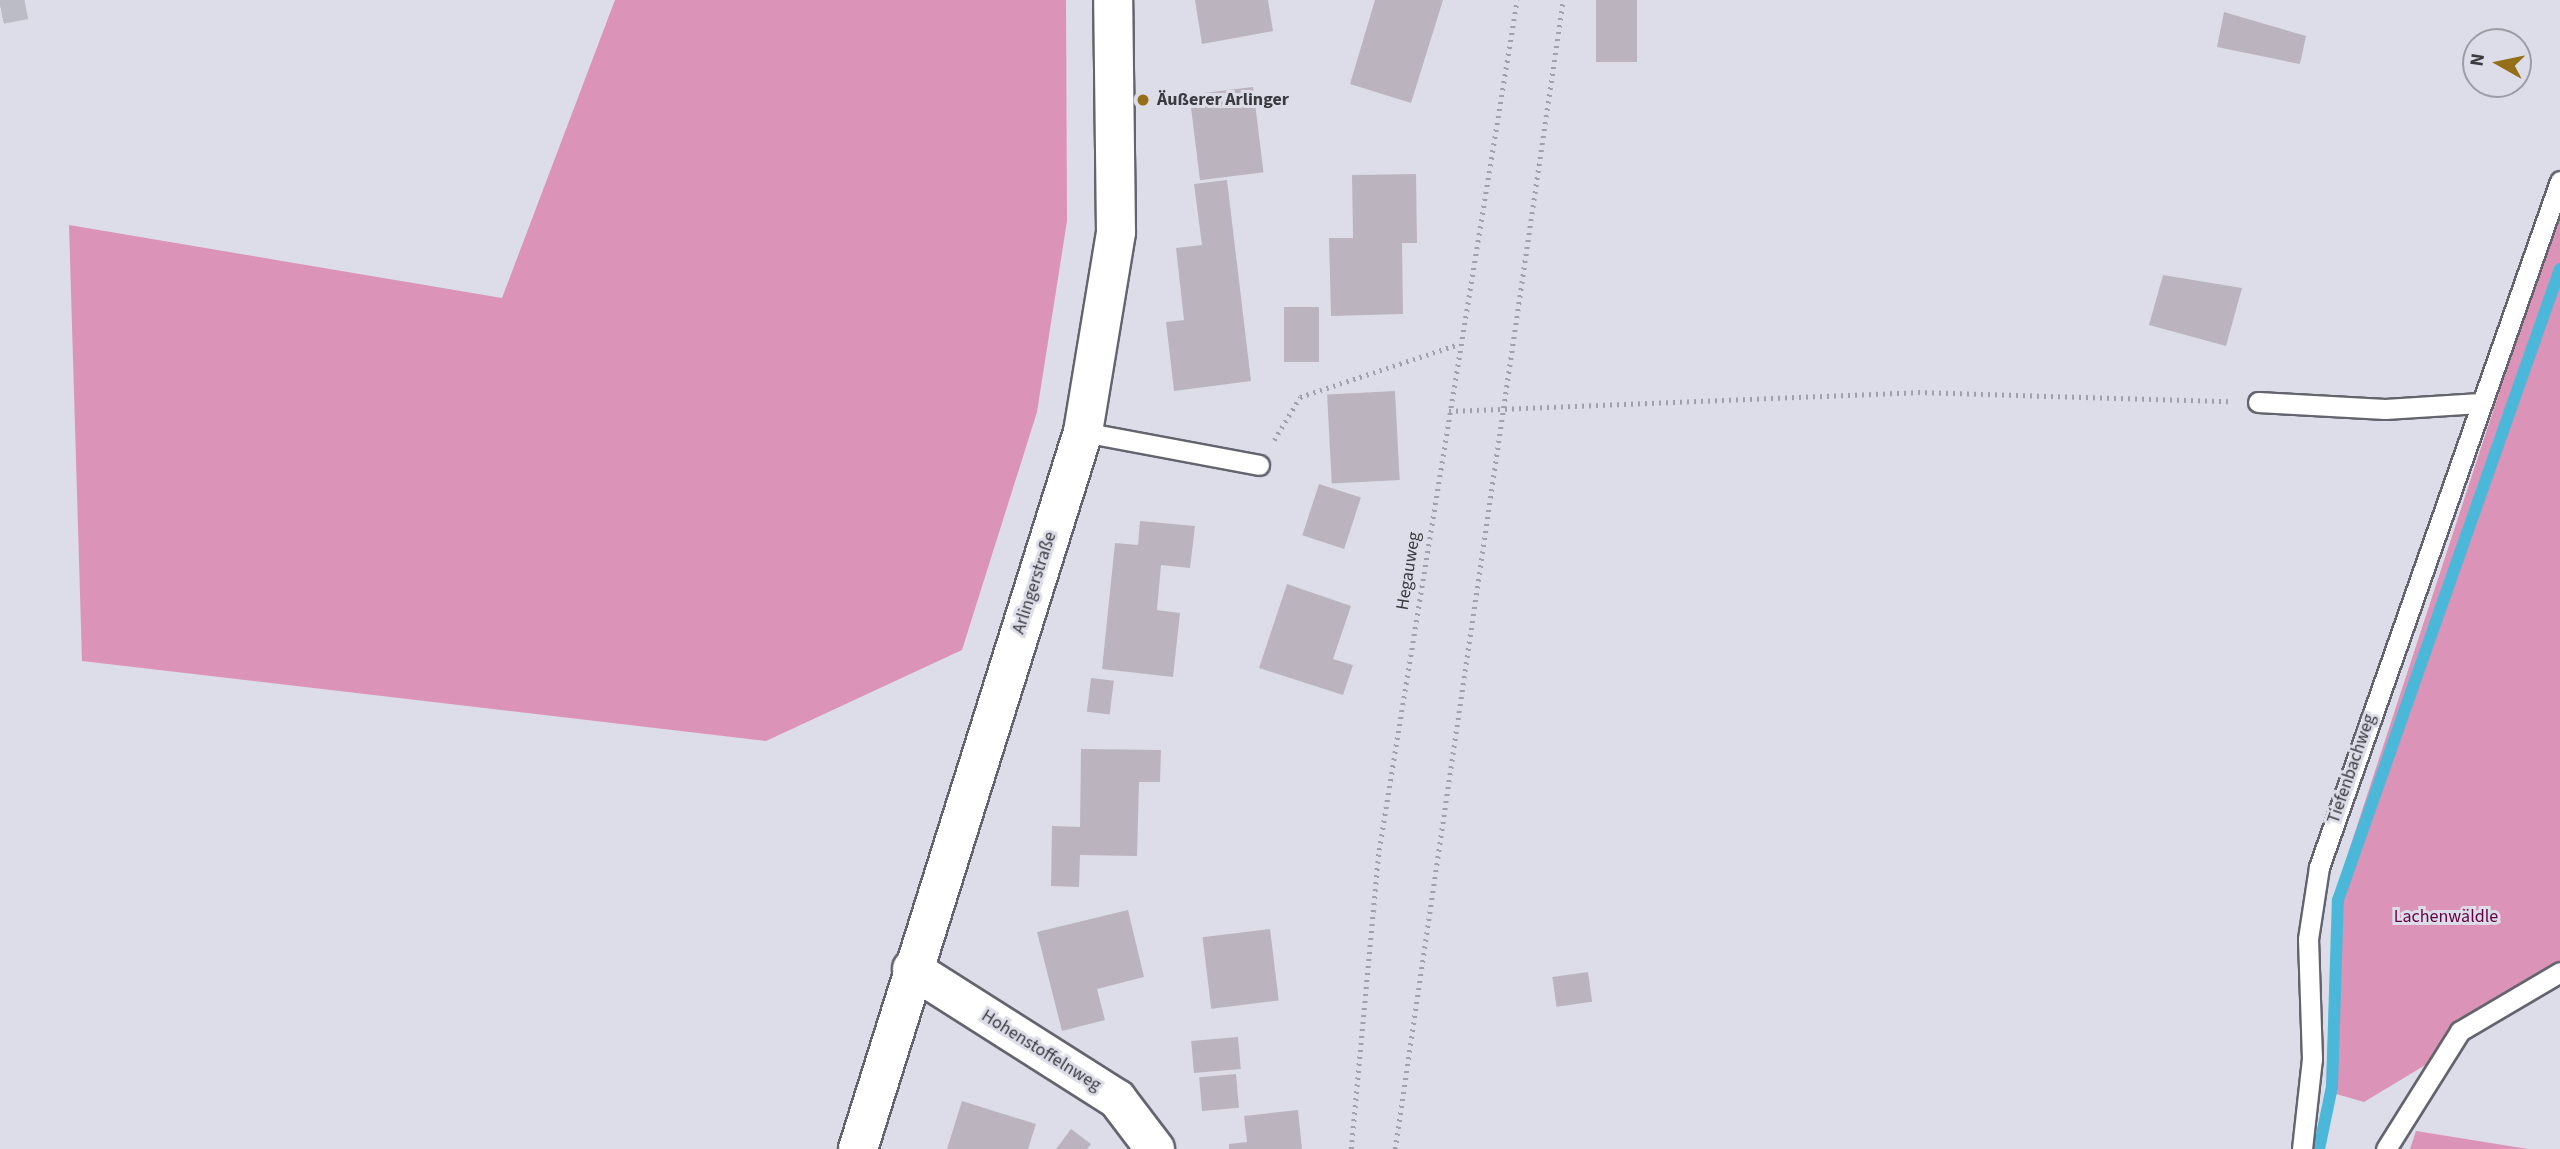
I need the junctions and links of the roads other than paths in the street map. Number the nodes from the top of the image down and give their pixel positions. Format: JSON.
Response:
{"nodes":[{"id":1,"x":1113,"y":0,"type":"edge"},
{"id":2,"x":2560,"y":181,"type":"edge"},
{"id":3,"x":2258,"y":402,"type":"road end"},
{"id":4,"x":2480,"y":403,"type":"junction"},
{"id":5,"x":1083,"y":432,"type":"junction"},
{"id":6,"x":1259,"y":465,"type":"road end"},
{"id":7,"x":912,"y":969,"type":"junction"},
{"id":8,"x":2560,"y":972,"type":"edge"},
{"id":9,"x":858,"y":1149,"type":"edge"},
{"id":10,"x":1155,"y":1149,"type":"edge"},
{"id":11,"x":2302,"y":1149,"type":"edge"},
{"id":12,"x":2386,"y":1149,"type":"edge"}],
"edges":[{"from":1,"to":5,"type":"main road","name":"Arlingerstraße"},
{"from":2,"to":4,"type":"lane","name":"Tiefenbachweg"},
{"from":3,"to":4,"type":"lane"},
{"from":4,"to":11,"type":"lane","name":"Tiefenbachweg"},
{"from":5,"to":6,"type":"lane"},
{"from":5,"to":7,"type":"main road","name":"Arlingerstraße"},
{"from":7,"to":9,"type":"main road","name":"Arlingerstraße"},
{"from":7,"to":10,"type":"main road","name":"Hohenstoffelnweg"},
{"from":8,"to":12,"type":"lane"}]}
